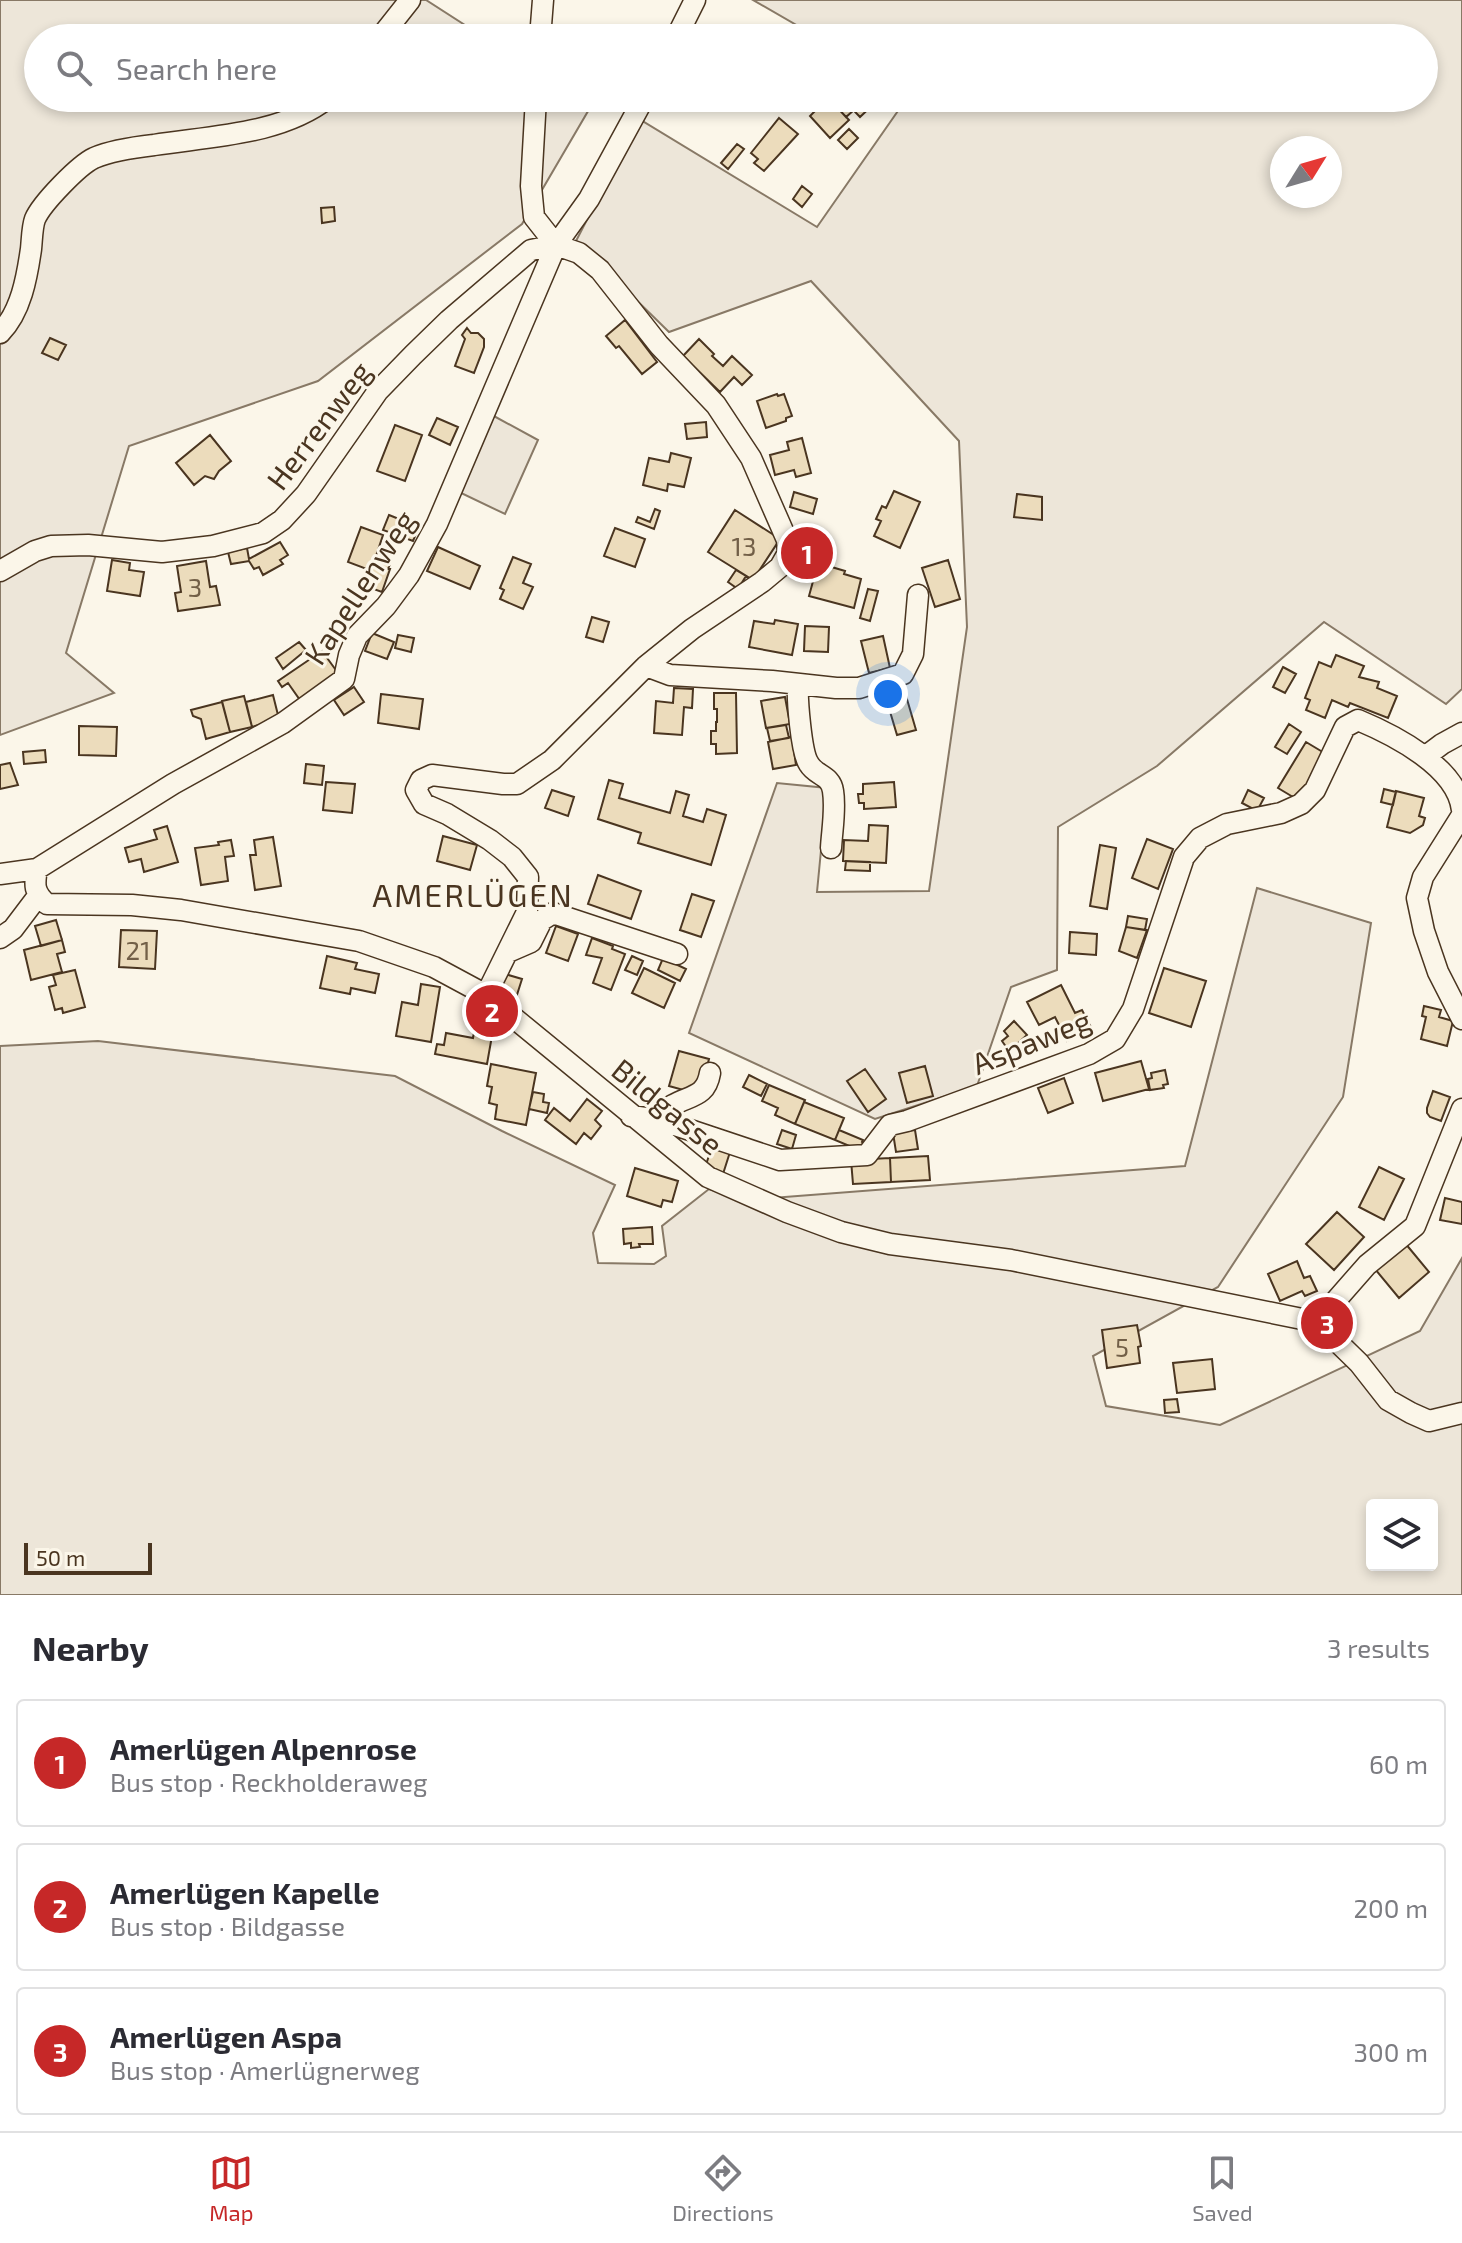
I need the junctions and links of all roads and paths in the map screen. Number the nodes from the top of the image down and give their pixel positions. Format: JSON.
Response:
{"nodes":[{"id":1,"x":410,"y":0,"type":"edge"},
{"id":2,"x":543,"y":0,"type":"edge"},
{"id":3,"x":695,"y":0,"type":"edge"},
{"id":4,"x":391,"y":24,"type":"edge"},
{"id":5,"x":541,"y":24,"type":"edge"},
{"id":6,"x":683,"y":24,"type":"edge"},
{"id":7,"x":305,"y":112,"type":"edge"},
{"id":8,"x":535,"y":112,"type":"edge"},
{"id":9,"x":636,"y":112,"type":"edge"},
{"id":10,"x":556,"y":245,"type":"junction"},
{"id":11,"x":0,"y":333,"type":"edge"},
{"id":12,"x":0,"y":571,"type":"edge"},
{"id":13,"x":918,"y":595,"type":"dead end"},
{"id":14,"x":646,"y":666,"type":"junction"},
{"id":15,"x":798,"y":684,"type":"junction"},
{"id":16,"x":1462,"y":733,"type":"edge"},
{"id":17,"x":1426,"y":756,"type":"junction"},
{"id":18,"x":1462,"y":813,"type":"edge"},
{"id":19,"x":831,"y":848,"type":"dead end"},
{"id":20,"x":37,"y":869,"type":"junction"},
{"id":21,"x":0,"y":874,"type":"edge"},
{"id":22,"x":38,"y":896,"type":"junction"},
{"id":23,"x":0,"y":938,"type":"edge"},
{"id":24,"x":508,"y":952,"type":"junction"},
{"id":25,"x":677,"y":954,"type":"dead end"},
{"id":26,"x":486,"y":995,"type":"junction"},
{"id":27,"x":1462,"y":1019,"type":"edge"},
{"id":28,"x":710,"y":1073,"type":"dead end"},
{"id":29,"x":1462,"y":1109,"type":"edge"},
{"id":30,"x":641,"y":1118,"type":"junction"},
{"id":31,"x":1317,"y":1322,"type":"junction"},
{"id":32,"x":1462,"y":1413,"type":"edge"}],
"edges":[{"from":1,"to":4,"type":"street"},
{"from":2,"to":5,"type":"street"},
{"from":3,"to":6,"type":"street"},
{"from":7,"to":11,"type":"street"},
{"from":8,"to":10,"type":"street"},
{"from":9,"to":10,"type":"street","name":"Kapellenweg"},
{"from":10,"to":12,"type":"street","name":"Herrenweg"},
{"from":10,"to":14,"type":"street"},
{"from":10,"to":20,"type":"street","name":"Kapellenweg"},
{"from":13,"to":15,"type":"street"},
{"from":14,"to":15,"type":"street"},
{"from":14,"to":24,"type":"street"},
{"from":15,"to":19,"type":"street"},
{"from":16,"to":17,"type":"street"},
{"from":17,"to":18,"type":"street","name":"Aspaweg"},
{"from":17,"to":30,"type":"street","name":"Aspaweg"},
{"from":18,"to":27,"type":"street","name":"Aspaweg"},
{"from":20,"to":21,"type":"street"},
{"from":20,"to":22,"type":"street"},
{"from":22,"to":23,"type":"street"},
{"from":22,"to":26,"type":"street","name":"Bildgasse"},
{"from":24,"to":25,"type":"street"},
{"from":24,"to":26,"type":"street"},
{"from":26,"to":30,"type":"street","name":"Bildgasse"},
{"from":28,"to":30,"type":"street"},
{"from":29,"to":31,"type":"street"},
{"from":30,"to":31,"type":"street","name":"Bildgasse"},
{"from":31,"to":32,"type":"street"}]}
